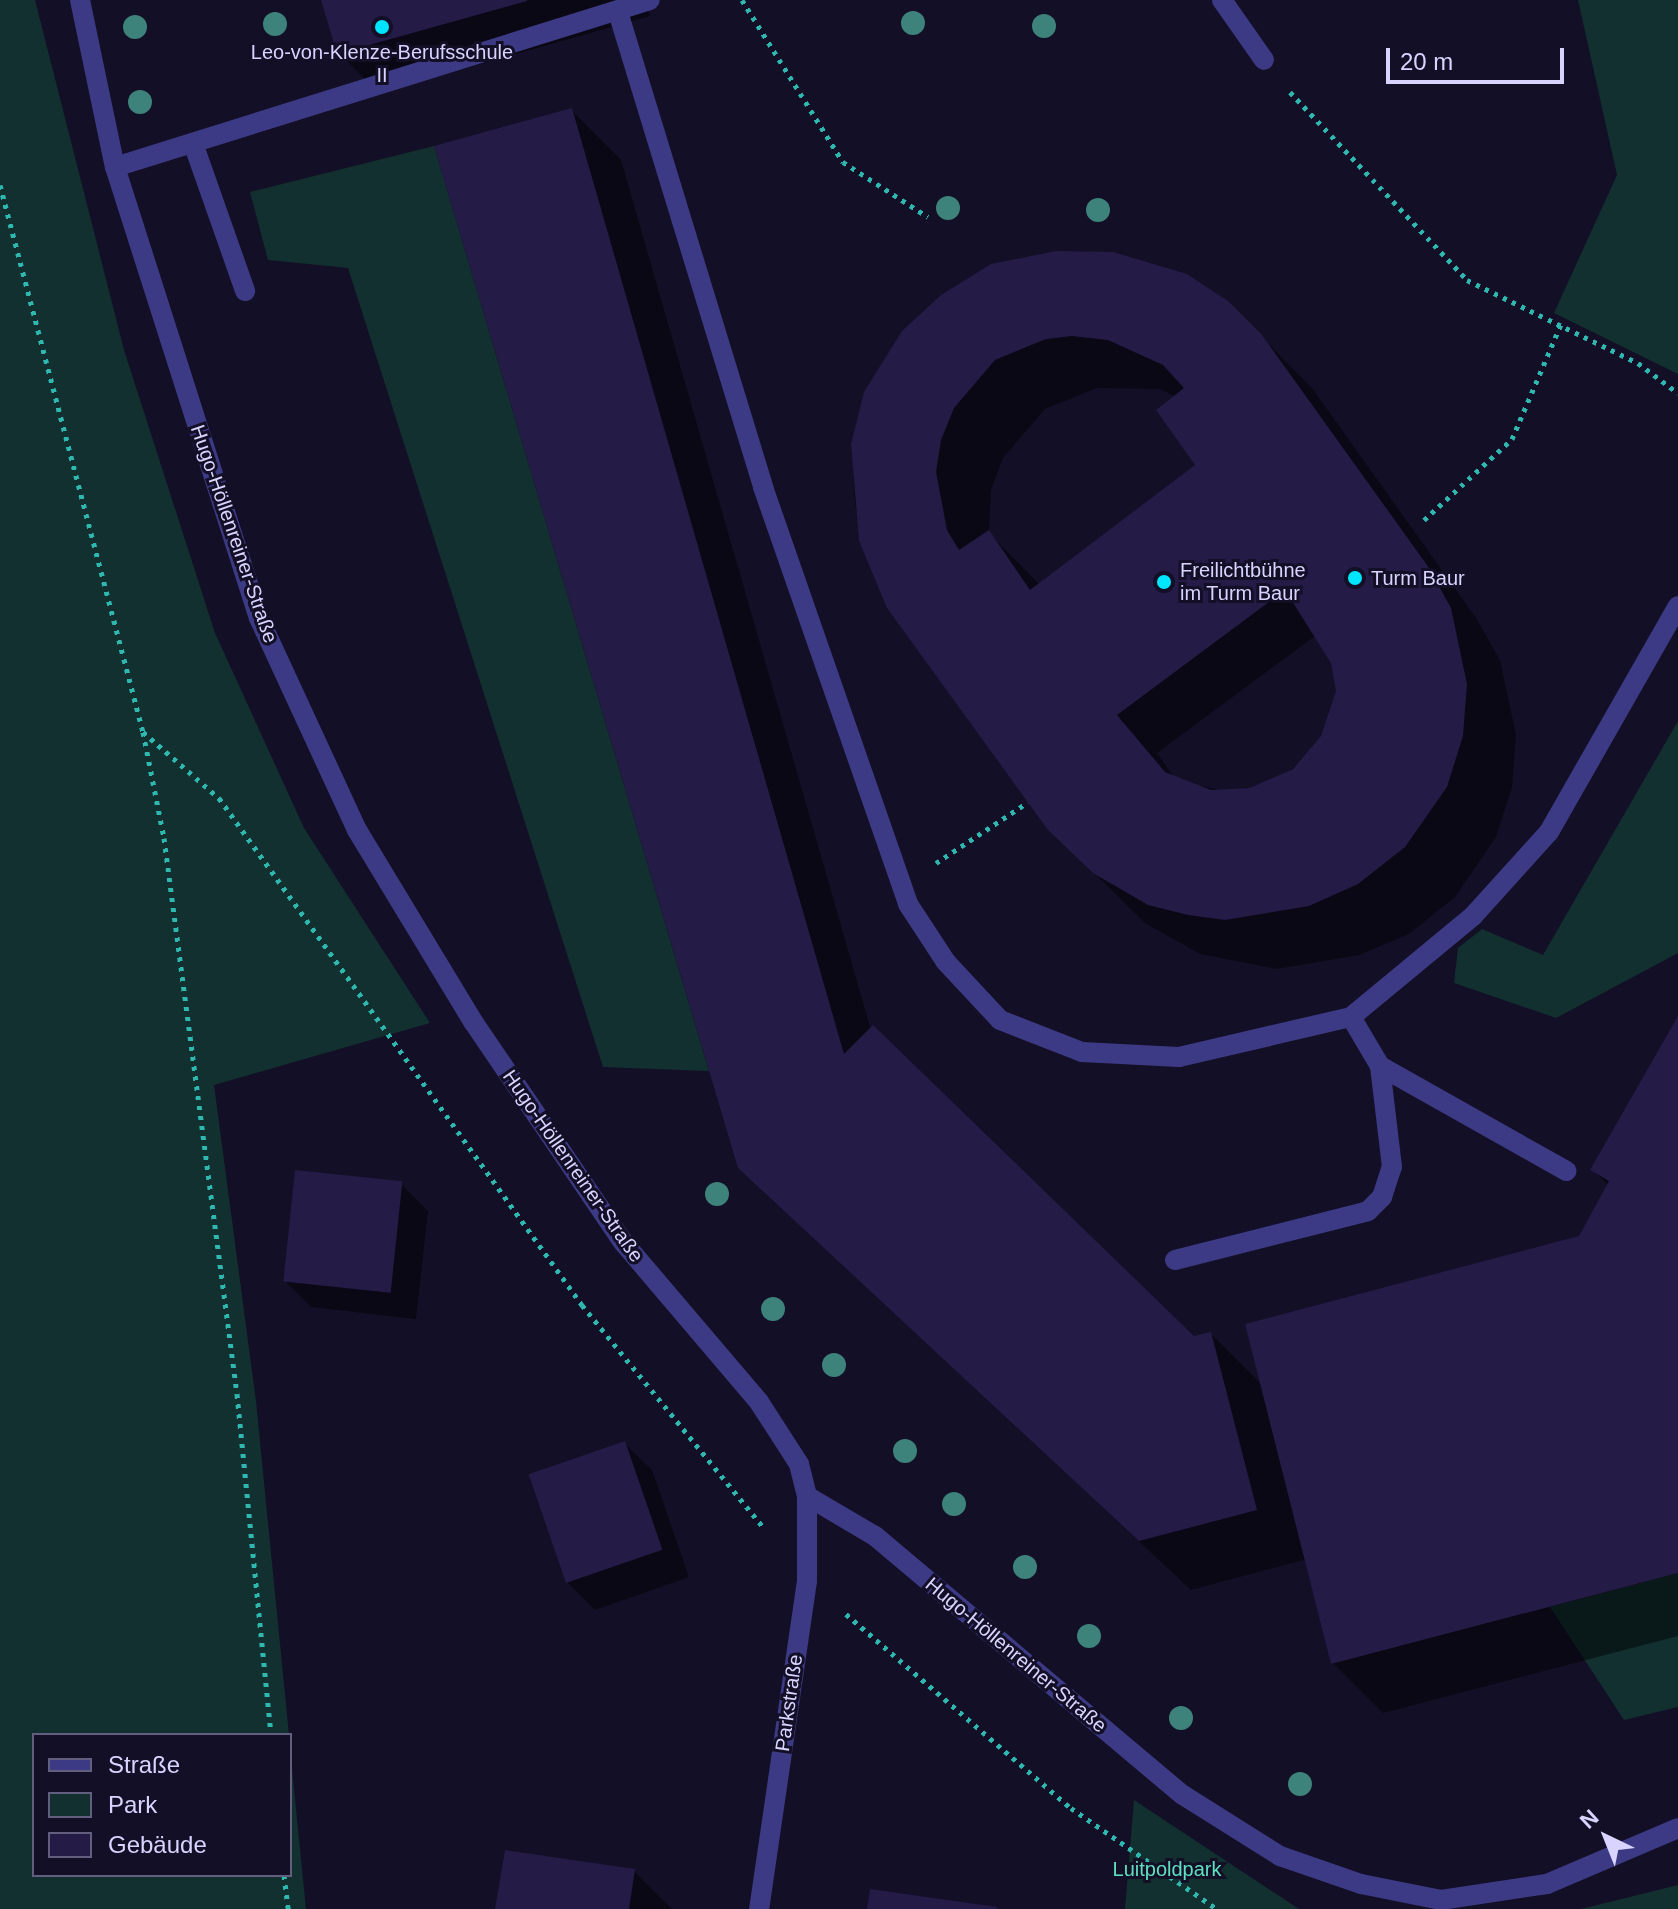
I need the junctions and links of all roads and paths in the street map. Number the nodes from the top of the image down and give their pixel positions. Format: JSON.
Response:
{"nodes":[{"id":1,"x":80,"y":0,"type":"edge"},
{"id":2,"x":650,"y":0,"type":"edge"},
{"id":3,"x":742,"y":0,"type":"edge"},
{"id":4,"x":1222,"y":0,"type":"edge"},
{"id":5,"x":618,"y":12,"type":"junction"},
{"id":6,"x":1264,"y":60,"type":"joint"},
{"id":7,"x":193,"y":143,"type":"junction"},
{"id":8,"x":115,"y":167,"type":"junction"},
{"id":9,"x":0,"y":185,"type":"edge"},
{"id":10,"x":928,"y":217,"type":"dead end"},
{"id":11,"x":245,"y":291,"type":"dead end"},
{"id":12,"x":1561,"y":324,"type":"junction"},
{"id":13,"x":1678,"y":393,"type":"edge"},
{"id":14,"x":1424,"y":520,"type":"dead end"},
{"id":15,"x":1678,"y":606,"type":"edge"},
{"id":16,"x":143,"y":732,"type":"junction"},
{"id":17,"x":1028,"y":802,"type":"dead end"},
{"id":18,"x":902,"y":886,"type":"junction"},
{"id":19,"x":1351,"y":1017,"type":"junction"},
{"id":20,"x":1380,"y":1066,"type":"junction"},
{"id":21,"x":1566,"y":1171,"type":"dead end"},
{"id":22,"x":1175,"y":1260,"type":"dead end"},
{"id":23,"x":807,"y":1496,"type":"junction"},
{"id":24,"x":807,"y":1581,"type":"junction"},
{"id":25,"x":271,"y":1733,"type":"edge"},
{"id":26,"x":1678,"y":1828,"type":"edge"},
{"id":27,"x":284,"y":1877,"type":"edge"},
{"id":28,"x":288,"y":1909,"type":"edge"},
{"id":29,"x":759,"y":1909,"type":"edge"},
{"id":30,"x":1217,"y":1909,"type":"edge"}],
"edges":[{"from":1,"to":8,"type":"street","name":"Hugo-Höllenreiner-Straße"},
{"from":2,"to":5,"type":"street"},
{"from":3,"to":10,"type":"path"},
{"from":4,"to":6,"type":"street"},
{"from":5,"to":7,"type":"street"},
{"from":5,"to":18,"type":"street"},
{"from":6,"to":12,"type":"path"},
{"from":7,"to":8,"type":"street"},
{"from":7,"to":11,"type":"street"},
{"from":8,"to":23,"type":"street","name":"Hugo-Höllenreiner-Straße"},
{"from":9,"to":16,"type":"path"},
{"from":12,"to":13,"type":"path"},
{"from":12,"to":14,"type":"path"},
{"from":15,"to":19,"type":"street"},
{"from":16,"to":24,"type":"path"},
{"from":16,"to":25,"type":"path"},
{"from":17,"to":18,"type":"path"},
{"from":18,"to":19,"type":"street"},
{"from":19,"to":20,"type":"street"},
{"from":20,"to":21,"type":"street"},
{"from":20,"to":22,"type":"street"},
{"from":23,"to":24,"type":"street","name":"Parkstraße"},
{"from":23,"to":26,"type":"street","name":"Hugo-Höllenreiner-Straße"},
{"from":24,"to":29,"type":"street","name":"Parkstraße"},
{"from":24,"to":30,"type":"path"},
{"from":27,"to":28,"type":"path"}]}
